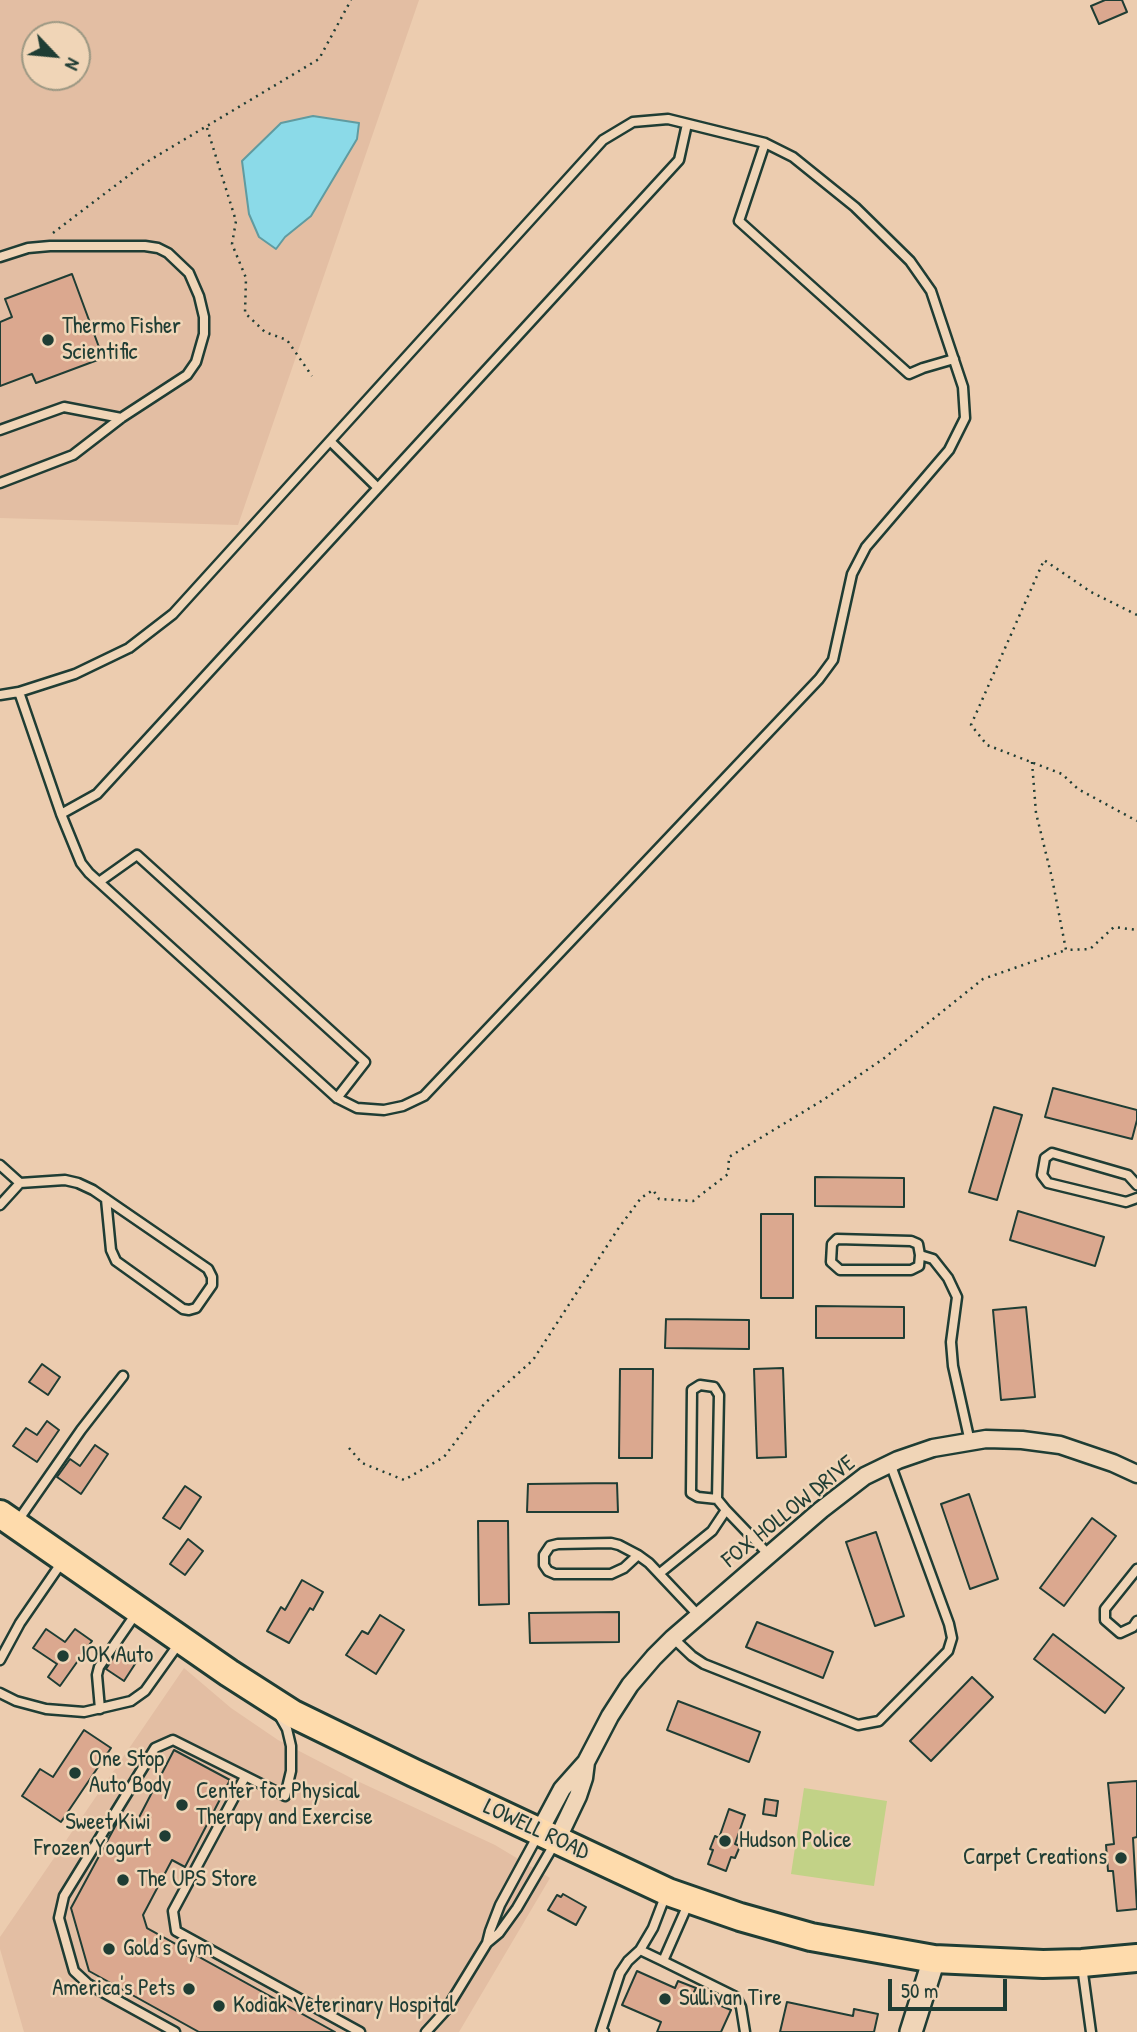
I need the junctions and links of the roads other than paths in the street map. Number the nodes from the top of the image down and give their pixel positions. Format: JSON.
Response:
{"nodes":[{"id":1,"x":687,"y":124,"type":"junction"},
{"id":2,"x":765,"y":143,"type":"junction"},
{"id":3,"x":0,"y":257,"type":"edge"},
{"id":4,"x":954,"y":359,"type":"junction"},
{"id":5,"x":121,"y":418,"type":"junction"},
{"id":6,"x":0,"y":430,"type":"edge"},
{"id":7,"x":330,"y":441,"type":"junction"},
{"id":8,"x":0,"y":483,"type":"edge"},
{"id":9,"x":378,"y":488,"type":"junction"},
{"id":10,"x":19,"y":692,"type":"junction"},
{"id":11,"x":0,"y":695,"type":"edge"},
{"id":12,"x":61,"y":814,"type":"junction"},
{"id":13,"x":99,"y":882,"type":"junction"},
{"id":14,"x":337,"y":1098,"type":"junction"},
{"id":15,"x":0,"y":1165,"type":"edge"},
{"id":16,"x":20,"y":1183,"type":"junction"},
{"id":17,"x":1137,"y":1185,"type":"edge"},
{"id":18,"x":1137,"y":1198,"type":"edge"},
{"id":19,"x":106,"y":1199,"type":"junction"},
{"id":20,"x":0,"y":1205,"type":"edge"},
{"id":21,"x":920,"y":1255,"type":"junction"},
{"id":22,"x":123,"y":1376,"type":"dead end"},
{"id":23,"x":970,"y":1442,"type":"junction"},
{"id":24,"x":890,"y":1463,"type":"junction"},
{"id":25,"x":1137,"y":1474,"type":"edge"},
{"id":26,"x":718,"y":1499,"type":"junction"},
{"id":27,"x":726,"y":1510,"type":"junction"},
{"id":28,"x":8,"y":1519,"type":"edge"},
{"id":29,"x":638,"y":1555,"type":"junction"},
{"id":30,"x":770,"y":1556,"type":"junction"},
{"id":31,"x":64,"y":1559,"type":"junction"},
{"id":32,"x":1137,"y":1569,"type":"edge"},
{"id":33,"x":660,"y":1573,"type":"junction"},
{"id":34,"x":138,"y":1609,"type":"junction"},
{"id":35,"x":699,"y":1616,"type":"junction"},
{"id":36,"x":1137,"y":1621,"type":"edge"},
{"id":37,"x":673,"y":1639,"type":"junction"},
{"id":38,"x":181,"y":1640,"type":"junction"},
{"id":39,"x":0,"y":1660,"type":"edge"},
{"id":40,"x":0,"y":1693,"type":"edge"},
{"id":41,"x":269,"y":1700,"type":"junction"},
{"id":42,"x":100,"y":1709,"type":"junction"},
{"id":43,"x":245,"y":1777,"type":"junction"},
{"id":44,"x":548,"y":1836,"type":"junction"},
{"id":45,"x":679,"y":1896,"type":"junction"},
{"id":46,"x":487,"y":1943,"type":"junction"},
{"id":47,"x":640,"y":1950,"type":"junction"},
{"id":48,"x":1137,"y":1958,"type":"edge"},
{"id":49,"x":934,"y":1959,"type":"junction"},
{"id":50,"x":663,"y":1961,"type":"junction"},
{"id":51,"x":1082,"y":1963,"type":"junction"},
{"id":52,"x":175,"y":2032,"type":"edge"},
{"id":53,"x":360,"y":2032,"type":"edge"},
{"id":54,"x":426,"y":2032,"type":"edge"},
{"id":55,"x":604,"y":2032,"type":"edge"},
{"id":56,"x":745,"y":2032,"type":"edge"},
{"id":57,"x":911,"y":2032,"type":"edge"},
{"id":58,"x":1091,"y":2032,"type":"edge"}],
"edges":[{"from":1,"to":2,"type":"lane"},
{"from":1,"to":7,"type":"lane"},
{"from":1,"to":9,"type":"lane"},
{"from":2,"to":4,"type":"lane"},
{"from":2,"to":4,"type":"lane"},
{"from":3,"to":5,"type":"lane"},
{"from":4,"to":14,"type":"lane"},
{"from":5,"to":6,"type":"lane"},
{"from":5,"to":8,"type":"lane"},
{"from":7,"to":9,"type":"lane"},
{"from":7,"to":10,"type":"lane"},
{"from":9,"to":12,"type":"lane"},
{"from":10,"to":11,"type":"lane"},
{"from":10,"to":12,"type":"lane"},
{"from":12,"to":13,"type":"lane"},
{"from":13,"to":14,"type":"lane"},
{"from":13,"to":14,"type":"lane"},
{"from":15,"to":16,"type":"lane"},
{"from":16,"to":19,"type":"lane"},
{"from":16,"to":20,"type":"lane"},
{"from":17,"to":18,"type":"lane"},
{"from":19,"to":19,"type":"lane"},
{"from":21,"to":21,"type":"lane"},
{"from":21,"to":23,"type":"lane"},
{"from":22,"to":28,"type":"lane"},
{"from":23,"to":24,"type":"street","name":"FOX HOLLOW DRIVE"},
{"from":23,"to":25,"type":"street","name":"FOX HOLLOW DRIVE"},
{"from":24,"to":30,"type":"street","name":"FOX HOLLOW DRIVE"},
{"from":24,"to":37,"type":"lane"},
{"from":26,"to":26,"type":"lane"},
{"from":26,"to":27,"type":"lane"},
{"from":27,"to":30,"type":"lane"},
{"from":27,"to":33,"type":"lane"},
{"from":28,"to":31,"type":"main road","name":"LOWELL ROAD"},
{"from":29,"to":29,"type":"lane"},
{"from":29,"to":33,"type":"lane"},
{"from":30,"to":35,"type":"street","name":"FOX HOLLOW DRIVE"},
{"from":31,"to":34,"type":"main road","name":"LOWELL ROAD"},
{"from":31,"to":39,"type":"lane"},
{"from":32,"to":36,"type":"lane"},
{"from":33,"to":35,"type":"lane"},
{"from":34,"to":38,"type":"main road","name":"LOWELL ROAD"},
{"from":34,"to":42,"type":"lane"},
{"from":35,"to":37,"type":"street","name":"FOX HOLLOW DRIVE"},
{"from":37,"to":44,"type":"street","name":"FOX HOLLOW DRIVE"},
{"from":38,"to":41,"type":"main road","name":"LOWELL ROAD"},
{"from":38,"to":42,"type":"lane"},
{"from":40,"to":42,"type":"lane"},
{"from":41,"to":43,"type":"lane"},
{"from":41,"to":44,"type":"main road","name":"LOWELL ROAD"},
{"from":43,"to":52,"type":"lane"},
{"from":43,"to":53,"type":"lane"},
{"from":44,"to":45,"type":"main road","name":"LOWELL ROAD"},
{"from":44,"to":46,"type":"lane"},
{"from":44,"to":46,"type":"lane"},
{"from":45,"to":47,"type":"lane"},
{"from":45,"to":49,"type":"main road","name":"LOWELL ROAD"},
{"from":45,"to":50,"type":"lane"},
{"from":46,"to":54,"type":"lane"},
{"from":47,"to":50,"type":"lane"},
{"from":47,"to":55,"type":"lane"},
{"from":48,"to":51,"type":"main road","name":"LOWELL ROAD"},
{"from":49,"to":51,"type":"main road","name":"LOWELL ROAD"},
{"from":49,"to":57,"type":"street"},
{"from":50,"to":56,"type":"lane"},
{"from":51,"to":58,"type":"lane"}]}
